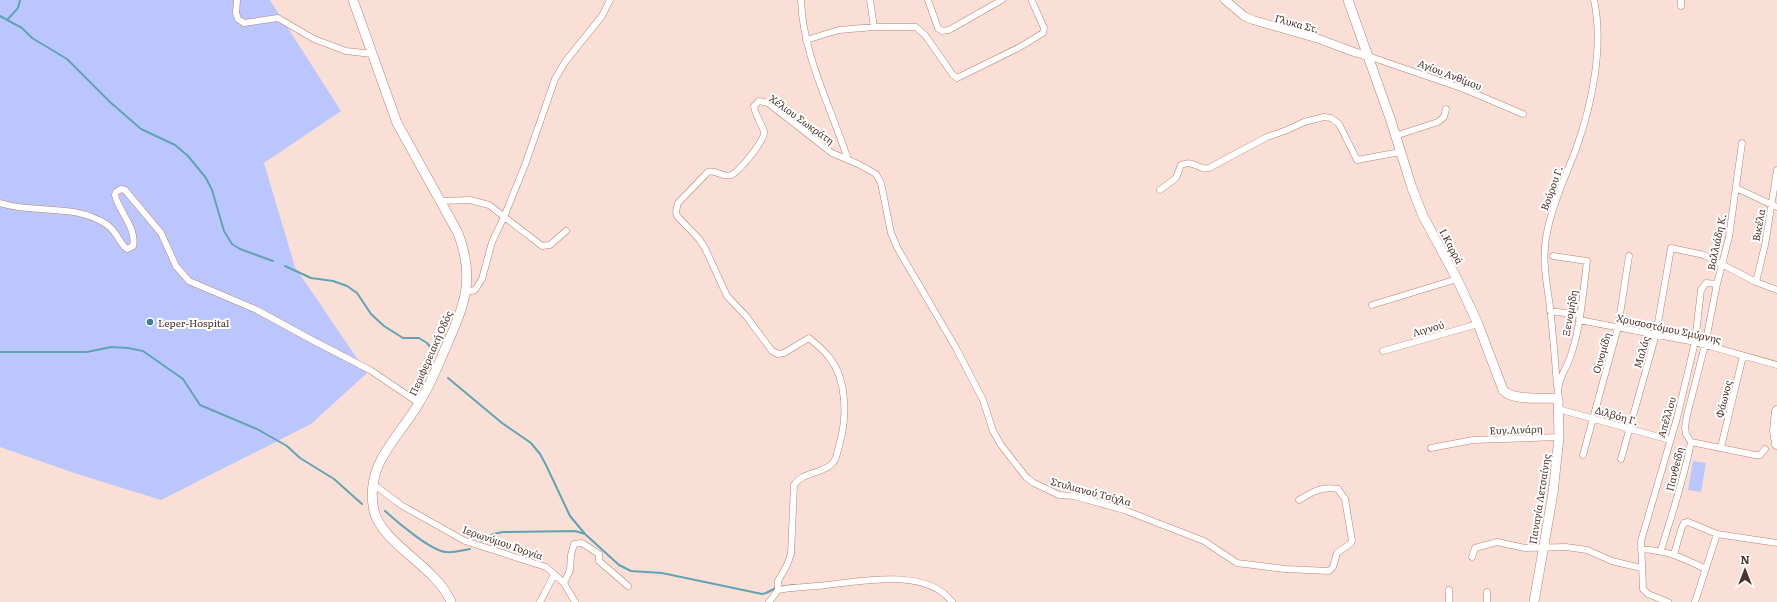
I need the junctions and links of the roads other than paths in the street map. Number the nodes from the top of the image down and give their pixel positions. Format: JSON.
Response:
{"nodes":[{"id":1,"x":237,"y":0,"type":"edge"},
{"id":2,"x":354,"y":0,"type":"edge"},
{"id":3,"x":610,"y":0,"type":"edge"},
{"id":4,"x":801,"y":0,"type":"edge"},
{"id":5,"x":870,"y":0,"type":"edge"},
{"id":6,"x":928,"y":0,"type":"edge"},
{"id":7,"x":1002,"y":0,"type":"edge"},
{"id":8,"x":1225,"y":0,"type":"edge"},
{"id":9,"x":1348,"y":0,"type":"edge"},
{"id":10,"x":1594,"y":0,"type":"edge"},
{"id":11,"x":1032,"y":1,"type":"dead end"},
{"id":12,"x":874,"y":27,"type":"junction"},
{"id":13,"x":806,"y":40,"type":"junction"},
{"id":14,"x":372,"y":54,"type":"junction"},
{"id":15,"x":1368,"y":56,"type":"junction"},
{"id":16,"x":1446,"y":109,"type":"dead end"},
{"id":17,"x":1523,"y":114,"type":"dead end"},
{"id":18,"x":1395,"y":136,"type":"junction"},
{"id":19,"x":1742,"y":143,"type":"dead end"},
{"id":20,"x":1400,"y":152,"type":"junction"},
{"id":21,"x":848,"y":160,"type":"junction"},
{"id":22,"x":1777,"y":170,"type":"edge"},
{"id":23,"x":1736,"y":188,"type":"junction"},
{"id":24,"x":1160,"y":190,"type":"dead end"},
{"id":25,"x":440,"y":201,"type":"junction"},
{"id":26,"x":0,"y":203,"type":"edge"},
{"id":27,"x":1774,"y":206,"type":"edge"},
{"id":28,"x":504,"y":217,"type":"junction"},
{"id":29,"x":566,"y":231,"type":"dead end"},
{"id":30,"x":1553,"y":256,"type":"dead end"},
{"id":31,"x":1630,"y":256,"type":"dead end"},
{"id":32,"x":1723,"y":264,"type":"junction"},
{"id":33,"x":1457,"y":279,"type":"junction"},
{"id":34,"x":1756,"y":282,"type":"junction"},
{"id":35,"x":1717,"y":284,"type":"junction"},
{"id":36,"x":1777,"y":290,"type":"edge"},
{"id":37,"x":466,"y":292,"type":"junction"},
{"id":38,"x":1372,"y":305,"type":"dead end"},
{"id":39,"x":1550,"y":311,"type":"junction"},
{"id":40,"x":1580,"y":317,"type":"junction"},
{"id":41,"x":1478,"y":324,"type":"junction"},
{"id":42,"x":1618,"y":327,"type":"junction"},
{"id":43,"x":1656,"y":334,"type":"junction"},
{"id":44,"x":1696,"y":342,"type":"junction"},
{"id":45,"x":1705,"y":345,"type":"junction"},
{"id":46,"x":1383,"y":351,"type":"dead end"},
{"id":47,"x":1743,"y":356,"type":"junction"},
{"id":48,"x":1777,"y":365,"type":"edge"},
{"id":49,"x":1557,"y":386,"type":"junction"},
{"id":50,"x":1558,"y":398,"type":"junction"},
{"id":51,"x":419,"y":404,"type":"junction"},
{"id":52,"x":1558,"y":409,"type":"junction"},
{"id":53,"x":1777,"y":411,"type":"edge"},
{"id":54,"x":1592,"y":419,"type":"junction"},
{"id":55,"x":1629,"y":429,"type":"junction"},
{"id":56,"x":1559,"y":437,"type":"junction"},
{"id":57,"x":1670,"y":440,"type":"junction"},
{"id":58,"x":1691,"y":442,"type":"junction"},
{"id":59,"x":1777,"y":444,"type":"edge"},
{"id":60,"x":1721,"y":447,"type":"junction"},
{"id":61,"x":1431,"y":448,"type":"dead end"},
{"id":62,"x":1765,"y":449,"type":"dead end"},
{"id":63,"x":1583,"y":455,"type":"dead end"},
{"id":64,"x":1622,"y":459,"type":"dead end"},
{"id":65,"x":373,"y":484,"type":"junction"},
{"id":66,"x":1299,"y":500,"type":"dead end"},
{"id":67,"x":1717,"y":534,"type":"junction"},
{"id":68,"x":1777,"y":543,"type":"edge"},
{"id":69,"x":1542,"y":548,"type":"junction"},
{"id":70,"x":1641,"y":549,"type":"junction"},
{"id":71,"x":1660,"y":550,"type":"junction"},
{"id":72,"x":1674,"y":554,"type":"junction"},
{"id":73,"x":1472,"y":556,"type":"dead end"},
{"id":74,"x":1641,"y":568,"type":"junction"},
{"id":75,"x":1706,"y":569,"type":"junction"},
{"id":76,"x":554,"y":575,"type":"junction"},
{"id":77,"x":564,"y":583,"type":"junction"},
{"id":78,"x":628,"y":586,"type":"dead end"},
{"id":79,"x":778,"y":589,"type":"junction"},
{"id":80,"x":1449,"y":590,"type":"dead end"},
{"id":81,"x":1487,"y":592,"type":"dead end"},
{"id":82,"x":571,"y":594,"type":"junction"},
{"id":83,"x":451,"y":602,"type":"edge"},
{"id":84,"x":540,"y":602,"type":"edge"},
{"id":85,"x":575,"y":602,"type":"edge"},
{"id":86,"x":580,"y":602,"type":"edge"},
{"id":87,"x":769,"y":602,"type":"edge"},
{"id":88,"x":952,"y":602,"type":"edge"},
{"id":89,"x":1449,"y":602,"type":"edge"},
{"id":90,"x":1488,"y":602,"type":"edge"},
{"id":91,"x":1534,"y":602,"type":"edge"},
{"id":92,"x":1668,"y":602,"type":"edge"},
{"id":93,"x":1695,"y":602,"type":"edge"}],
"edges":[{"from":1,"to":14,"type":"street"},
{"from":2,"to":14,"type":"main road","name":"Περιφερειακή Οδός"},
{"from":3,"to":28,"type":"street"},
{"from":4,"to":13,"type":"street","name":"Χέλιου Σωκράτη"},
{"from":5,"to":12,"type":"street"},
{"from":6,"to":7,"type":"street"},
{"from":8,"to":15,"type":"street","name":"Γλυκα Στ."},
{"from":9,"to":15,"type":"main road","name":"Ι.Καρρά"},
{"from":10,"to":39,"type":"street","name":"Βούρου Γ."},
{"from":11,"to":12,"type":"street"},
{"from":12,"to":13,"type":"street"},
{"from":13,"to":21,"type":"street","name":"Χέλιου Σωκράτη"},
{"from":14,"to":25,"type":"main road","name":"Περιφερειακή Οδός"},
{"from":15,"to":17,"type":"street","name":"Αγίου Ανθίμου"},
{"from":15,"to":18,"type":"main road","name":"Ι.Καρρά"},
{"from":16,"to":18,"type":"street"},
{"from":18,"to":20,"type":"main road","name":"Ι.Καρρά"},
{"from":19,"to":23,"type":"street","name":"Βαλλιάδη Κ."},
{"from":20,"to":24,"type":"street"},
{"from":20,"to":33,"type":"main road","name":"Ι.Καρρά"},
{"from":21,"to":66,"type":"street","name":"Στυλιανού Τσίχλα"},
{"from":21,"to":79,"type":"street","name":"Χέλιου Σωκράτη"},
{"from":22,"to":27,"type":"street","name":"Βικέλα"},
{"from":23,"to":27,"type":"street"},
{"from":23,"to":32,"type":"street","name":"Βαλλιάδη Κ."},
{"from":25,"to":28,"type":"street"},
{"from":25,"to":37,"type":"main road","name":"Περιφερειακή Οδός"},
{"from":26,"to":51,"type":"street"},
{"from":27,"to":34,"type":"street","name":"Βικέλα"},
{"from":28,"to":29,"type":"street"},
{"from":28,"to":37,"type":"street"},
{"from":30,"to":40,"type":"street","name":"Ξενομήδη"},
{"from":31,"to":42,"type":"street","name":"Οινομίδη"},
{"from":32,"to":34,"type":"street"},
{"from":32,"to":35,"type":"street","name":"Βαλλιάδη Κ."},
{"from":32,"to":43,"type":"street","name":"Μαλάς"},
{"from":33,"to":38,"type":"street"},
{"from":33,"to":41,"type":"main road","name":"Ι.Καρρά"},
{"from":34,"to":36,"type":"street"},
{"from":35,"to":44,"type":"street","name":"Απέλλου"},
{"from":35,"to":45,"type":"street","name":"Βαλλιάδη Κ."},
{"from":37,"to":51,"type":"main road","name":"Περιφερειακή Οδός"},
{"from":39,"to":40,"type":"street","name":"Χρυσοστόμου Σμύρνης"},
{"from":39,"to":49,"type":"street","name":"Βούρου Γ."},
{"from":40,"to":42,"type":"street","name":"Χρυσοστόμου Σμύρνης"},
{"from":40,"to":49,"type":"street","name":"Ξενομήδη"},
{"from":41,"to":46,"type":"street","name":"Λιγνού"},
{"from":41,"to":50,"type":"main road","name":"Ι.Καρρά"},
{"from":42,"to":43,"type":"street","name":"Χρυσοστόμου Σμύρνης"},
{"from":42,"to":54,"type":"street","name":"Οινομίδη"},
{"from":43,"to":44,"type":"street","name":"Χρυσοστόμου Σμύρνης"},
{"from":43,"to":55,"type":"street","name":"Μαλάς"},
{"from":44,"to":45,"type":"street","name":"Χρυσοστόμου Σμύρνης"},
{"from":44,"to":57,"type":"street","name":"Απέλλου"},
{"from":45,"to":47,"type":"street","name":"Χρυσοστόμου Σμύρνης"},
{"from":45,"to":58,"type":"street","name":"Πανθείδη"},
{"from":47,"to":48,"type":"street","name":"Χρυσοστόμου Σμύρνης"},
{"from":47,"to":60,"type":"street","name":"Φάωνος"},
{"from":49,"to":50,"type":"street","name":"Ξενομήδη"},
{"from":50,"to":52,"type":"main road","name":"Παναγία Λετσαίνης"},
{"from":51,"to":65,"type":"main road","name":"Περιφερειακή Οδός"},
{"from":52,"to":54,"type":"street","name":"Διλβόη Γ."},
{"from":52,"to":56,"type":"main road","name":"Παναγία Λετσαίνης"},
{"from":53,"to":59,"type":"main road"},
{"from":54,"to":55,"type":"street","name":"Διλβόη Γ."},
{"from":54,"to":63,"type":"street","name":"Οινομίδη"},
{"from":55,"to":57,"type":"street","name":"Διλβόη Γ."},
{"from":55,"to":64,"type":"street","name":"Μαλάς"},
{"from":56,"to":61,"type":"street","name":"Ευγ.Λινάρη"},
{"from":56,"to":69,"type":"main road","name":"Παναγία Λετσαίνης"},
{"from":57,"to":70,"type":"street","name":"Απέλλου"},
{"from":58,"to":60,"type":"street"},
{"from":58,"to":71,"type":"street","name":"Πανθείδη"},
{"from":60,"to":62,"type":"street"},
{"from":65,"to":76,"type":"street","name":"Ιερωνύμου Γοργία"},
{"from":65,"to":83,"type":"main road","name":"Περιφερειακή Οδός"},
{"from":67,"to":68,"type":"street"},
{"from":67,"to":72,"type":"street"},
{"from":67,"to":75,"type":"street"},
{"from":69,"to":73,"type":"street"},
{"from":69,"to":74,"type":"street"},
{"from":69,"to":91,"type":"main road","name":"Παναγία Λετσαίνης"},
{"from":70,"to":71,"type":"street"},
{"from":70,"to":74,"type":"street","name":"Απέλλου"},
{"from":71,"to":72,"type":"street"},
{"from":72,"to":75,"type":"street"},
{"from":74,"to":92,"type":"street","name":"Απέλλου"},
{"from":75,"to":93,"type":"street"},
{"from":76,"to":77,"type":"street","name":"Ιερωνύμου Γοργία"},
{"from":76,"to":84,"type":"street"},
{"from":77,"to":78,"type":"street"},
{"from":77,"to":82,"type":"street","name":"Ιερωνύμου Γοργία"},
{"from":79,"to":87,"type":"street"},
{"from":79,"to":88,"type":"street"},
{"from":80,"to":89,"type":"street"},
{"from":81,"to":90,"type":"street"},
{"from":82,"to":85,"type":"street"},
{"from":82,"to":86,"type":"street"}]}
